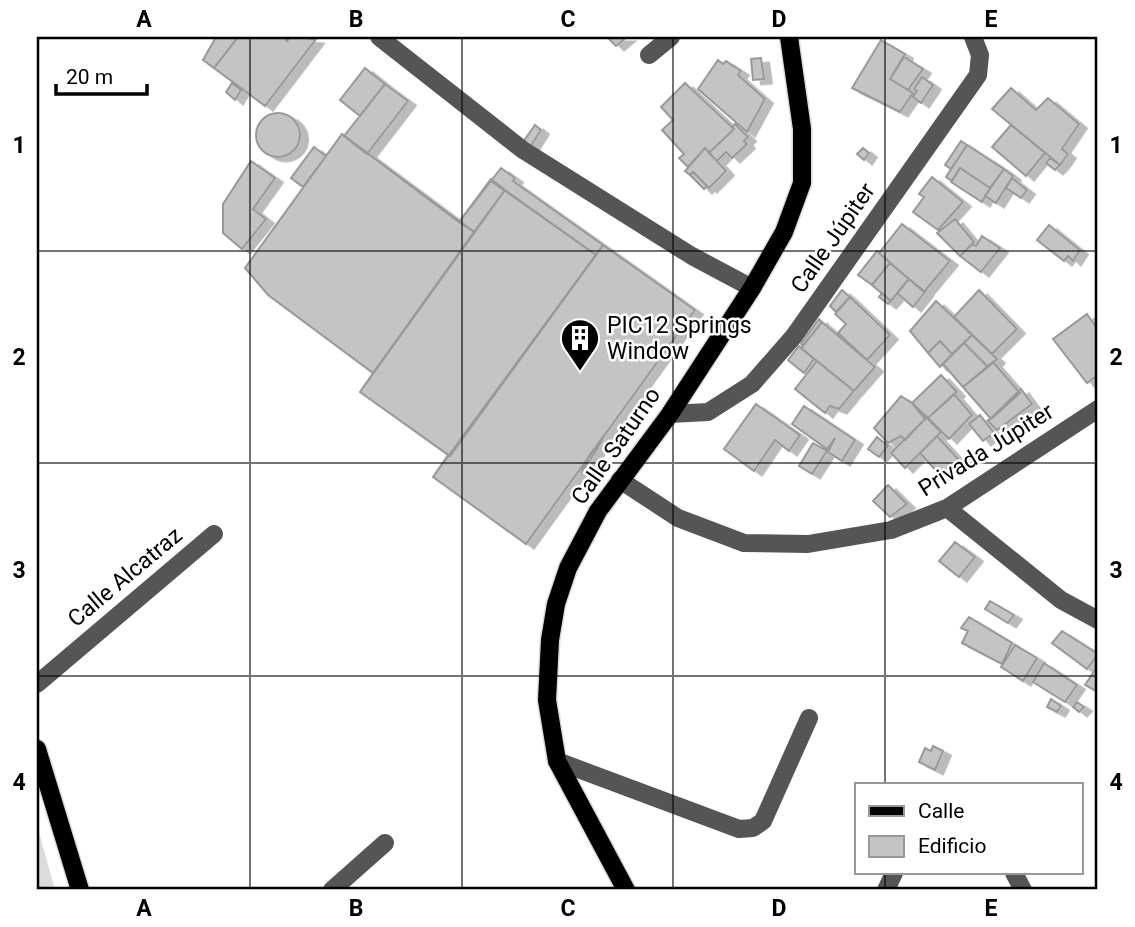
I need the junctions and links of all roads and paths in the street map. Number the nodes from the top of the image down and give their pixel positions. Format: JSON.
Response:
{"nodes":[{"id":1,"x":379,"y":37,"type":"edge"},
{"id":2,"x":671,"y":37,"type":"edge"},
{"id":3,"x":789,"y":37,"type":"edge"},
{"id":4,"x":973,"y":37,"type":"edge"},
{"id":5,"x":649,"y":55,"type":"dead end"},
{"id":6,"x":752,"y":288,"type":"junction"},
{"id":7,"x":1098,"y":409,"type":"edge"},
{"id":8,"x":670,"y":414,"type":"junction"},
{"id":9,"x":620,"y":480,"type":"junction"},
{"id":10,"x":947,"y":508,"type":"junction"},
{"id":11,"x":214,"y":534,"type":"dead end"},
{"id":12,"x":1098,"y":620,"type":"edge"},
{"id":13,"x":37,"y":684,"type":"edge"},
{"id":14,"x":809,"y":718,"type":"dead end"},
{"id":15,"x":37,"y":749,"type":"edge"},
{"id":16,"x":557,"y":761,"type":"junction"},
{"id":17,"x":386,"y":843,"type":"dead end"},
{"id":18,"x":894,"y":874,"type":"edge"},
{"id":19,"x":1015,"y":874,"type":"edge"},
{"id":20,"x":80,"y":890,"type":"edge"},
{"id":21,"x":332,"y":890,"type":"edge"},
{"id":22,"x":626,"y":890,"type":"edge"},
{"id":23,"x":886,"y":890,"type":"edge"},
{"id":24,"x":1023,"y":890,"type":"edge"}],
"edges":[{"from":1,"to":6,"type":"street"},
{"from":2,"to":5,"type":"street"},
{"from":3,"to":6,"type":"main road","name":"Calle Saturno"},
{"from":4,"to":8,"type":"street","name":"Calle Júpiter"},
{"from":6,"to":8,"type":"main road","name":"Calle Saturno"},
{"from":7,"to":10,"type":"street","name":"Privada Júpiter"},
{"from":8,"to":9,"type":"main road","name":"Calle Saturno"},
{"from":9,"to":10,"type":"street","name":"Privada Júpiter"},
{"from":9,"to":16,"type":"main road","name":"Calle Saturno"},
{"from":10,"to":12,"type":"street"},
{"from":11,"to":13,"type":"street","name":"Calle Alcatraz"},
{"from":14,"to":16,"type":"street"},
{"from":15,"to":20,"type":"main road"},
{"from":16,"to":22,"type":"main road","name":"Calle Saturno"},
{"from":17,"to":21,"type":"street"},
{"from":18,"to":23,"type":"street"},
{"from":19,"to":24,"type":"street"}]}
